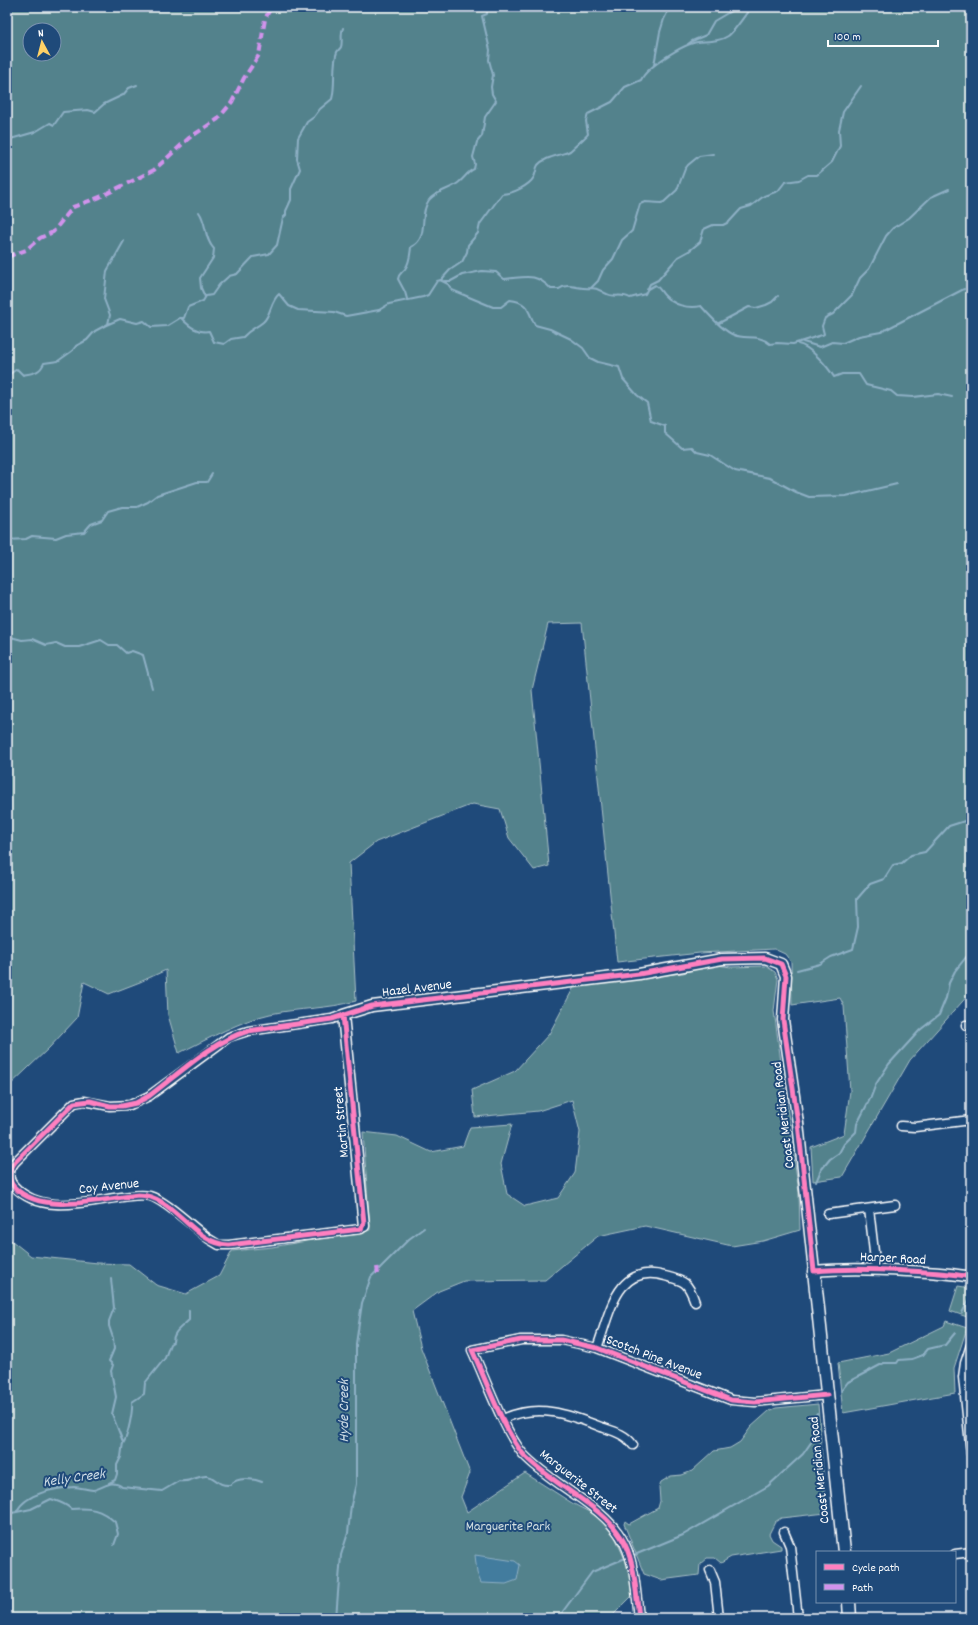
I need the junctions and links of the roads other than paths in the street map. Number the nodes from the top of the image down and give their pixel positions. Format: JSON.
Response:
{"nodes":[{"id":1,"x":775,"y":960,"type":"joint"},
{"id":2,"x":343,"y":1015,"type":"junction"},
{"id":3,"x":84,"y":1101,"type":"joint"},
{"id":4,"x":971,"y":1120,"type":"edge"},
{"id":5,"x":901,"y":1126,"type":"dead end"},
{"id":6,"x":895,"y":1205,"type":"dead end"},
{"id":7,"x":870,"y":1209,"type":"junction"},
{"id":8,"x":828,"y":1214,"type":"dead end"},
{"id":9,"x":364,"y":1226,"type":"joint"},
{"id":10,"x":876,"y":1269,"type":"junction"},
{"id":11,"x":814,"y":1271,"type":"junction"},
{"id":12,"x":971,"y":1277,"type":"edge"},
{"id":13,"x":695,"y":1302,"type":"dead end"},
{"id":14,"x":971,"y":1345,"type":"edge"},
{"id":15,"x":596,"y":1348,"type":"junction"},
{"id":16,"x":472,"y":1350,"type":"joint"},
{"id":17,"x":827,"y":1395,"type":"junction"},
{"id":18,"x":503,"y":1419,"type":"junction"},
{"id":19,"x":633,"y":1445,"type":"dead end"},
{"id":20,"x":971,"y":1454,"type":"edge"},
{"id":21,"x":784,"y":1532,"type":"dead end"},
{"id":22,"x":844,"y":1551,"type":"edge"},
{"id":23,"x":971,"y":1552,"type":"edge"},
{"id":24,"x":956,"y":1554,"type":"edge"},
{"id":25,"x":710,"y":1570,"type":"dead end"},
{"id":26,"x":849,"y":1603,"type":"edge"},
{"id":27,"x":640,"y":1618,"type":"edge"},
{"id":28,"x":718,"y":1618,"type":"edge"},
{"id":29,"x":798,"y":1618,"type":"edge"},
{"id":30,"x":850,"y":1618,"type":"edge"}],
"edges":[{"from":1,"to":2,"type":"street","name":"Hazel Avenue"},
{"from":1,"to":11,"type":"street","name":"Coast Meridian Road"},
{"from":2,"to":3,"type":"street","name":"Hazel Avenue"},
{"from":2,"to":9,"type":"street","name":"Martin Street"},
{"from":3,"to":9,"type":"street","name":"Coy Avenue"},
{"from":4,"to":5,"type":"street"},
{"from":6,"to":7,"type":"street"},
{"from":7,"to":8,"type":"street"},
{"from":7,"to":10,"type":"street"},
{"from":10,"to":11,"type":"street","name":"Harper Road"},
{"from":10,"to":12,"type":"street","name":"Harper Road"},
{"from":11,"to":17,"type":"main road","name":"Coast Meridian Road"},
{"from":13,"to":15,"type":"street"},
{"from":14,"to":20,"type":"street"},
{"from":15,"to":16,"type":"street","name":"Scotch Pine Avenue"},
{"from":15,"to":17,"type":"street","name":"Scotch Pine Avenue"},
{"from":16,"to":18,"type":"street","name":"Marguerite Street"},
{"from":17,"to":22,"type":"main road","name":"Coast Meridian Road"},
{"from":18,"to":19,"type":"street"},
{"from":18,"to":27,"type":"street","name":"Marguerite Street"},
{"from":21,"to":29,"type":"street"},
{"from":23,"to":24,"type":"street"},
{"from":25,"to":28,"type":"street"},
{"from":26,"to":30,"type":"main road"}]}
